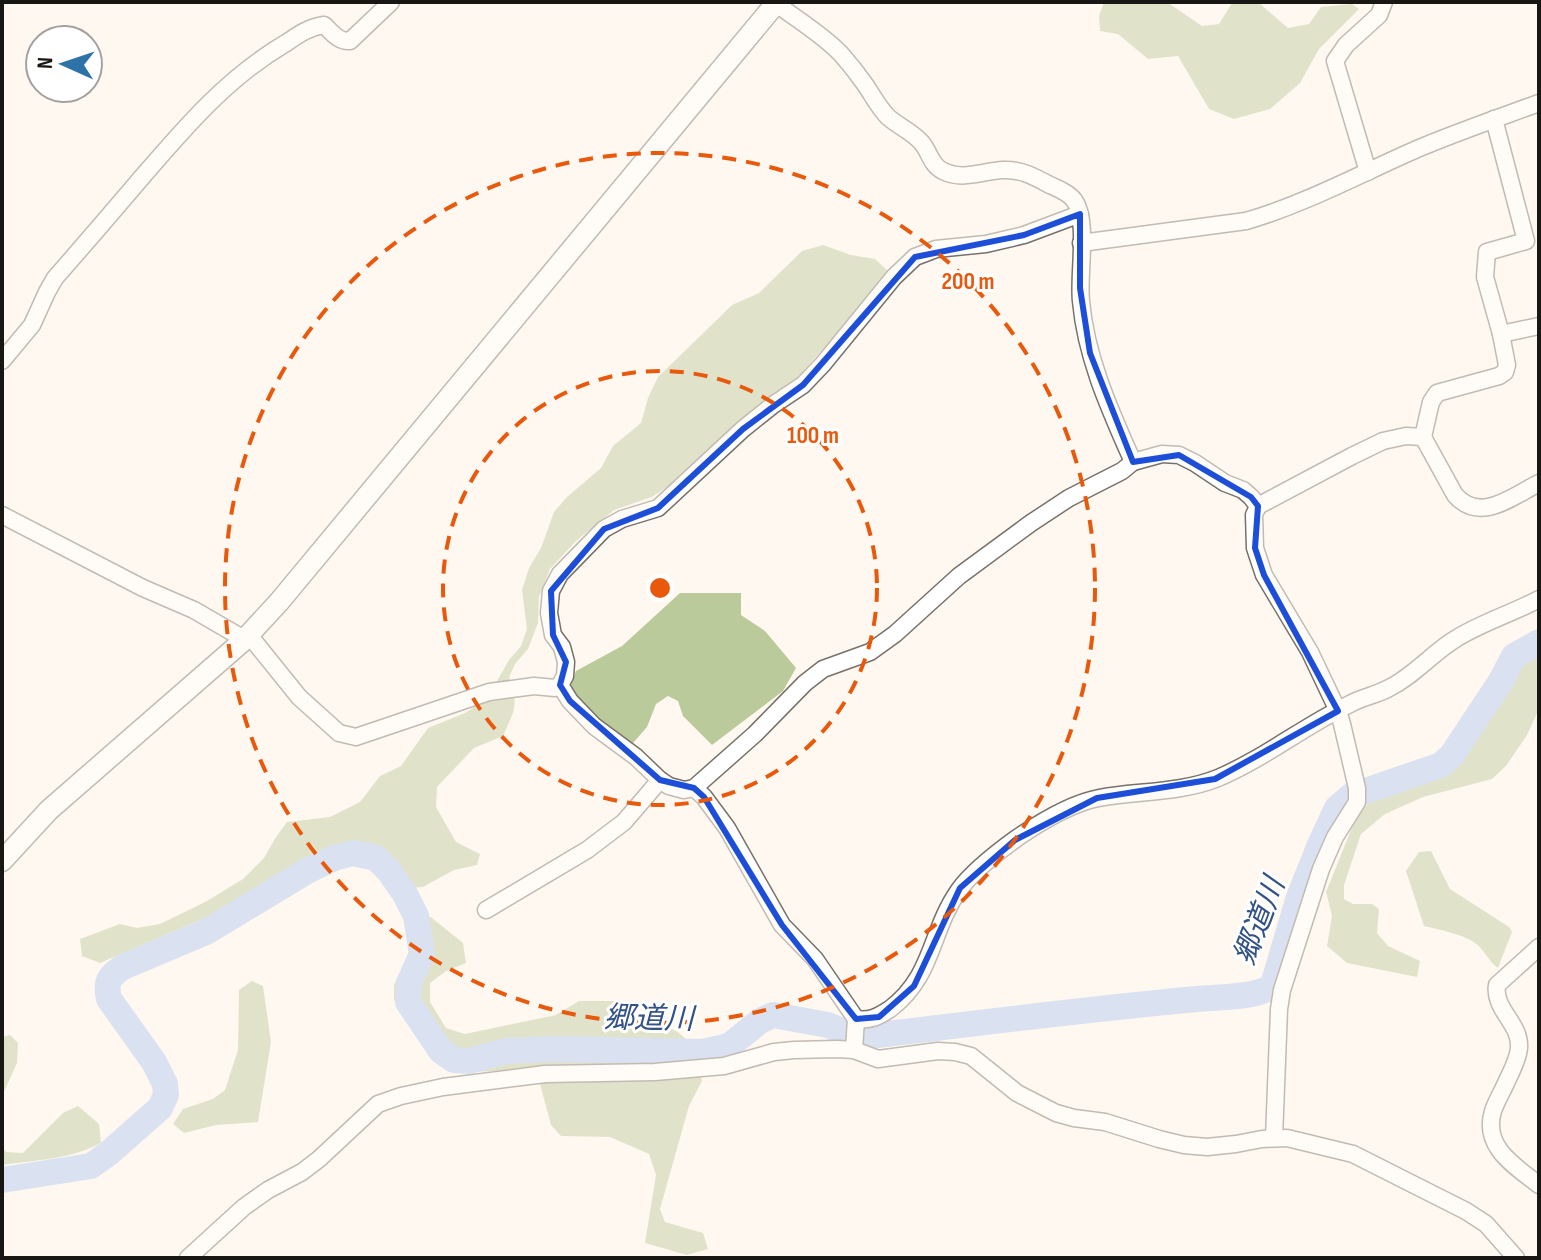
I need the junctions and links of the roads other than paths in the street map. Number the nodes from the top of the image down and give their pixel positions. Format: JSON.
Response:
{"nodes":[{"id":1,"x":391,"y":2,"type":"edge"},
{"id":2,"x":775,"y":2,"type":"edge"},
{"id":3,"x":1384,"y":2,"type":"edge"},
{"id":4,"x":1539,"y":103,"type":"edge"},
{"id":5,"x":1494,"y":119,"type":"junction"},
{"id":6,"x":1368,"y":172,"type":"junction"},
{"id":7,"x":1080,"y":214,"type":"junction"},
{"id":8,"x":1533,"y":239,"type":"edge"},
{"id":9,"x":1081,"y":243,"type":"junction"},
{"id":10,"x":1539,"y":326,"type":"edge"},
{"id":11,"x":1501,"y":334,"type":"junction"},
{"id":12,"x":2,"y":361,"type":"edge"},
{"id":13,"x":1423,"y":437,"type":"junction"},
{"id":14,"x":1133,"y":462,"type":"junction"},
{"id":15,"x":1539,"y":483,"type":"edge"},
{"id":16,"x":1258,"y":506,"type":"junction"},
{"id":17,"x":2,"y":515,"type":"edge"},
{"id":18,"x":1539,"y":599,"type":"edge"},
{"id":19,"x":246,"y":638,"type":"junction"},
{"id":20,"x":560,"y":685,"type":"junction"},
{"id":21,"x":1338,"y":711,"type":"junction"},
{"id":22,"x":660,"y":780,"type":"junction"},
{"id":23,"x":694,"y":788,"type":"junction"},
{"id":24,"x":2,"y":861,"type":"edge"},
{"id":25,"x":486,"y":910,"type":"dead end"},
{"id":26,"x":1539,"y":947,"type":"edge"},
{"id":27,"x":855,"y":1034,"type":"junction"},
{"id":28,"x":1274,"y":1138,"type":"junction"},
{"id":29,"x":1539,"y":1185,"type":"edge"},
{"id":30,"x":188,"y":1258,"type":"edge"},
{"id":31,"x":1516,"y":1258,"type":"edge"}],
"edges":[{"from":1,"to":12,"type":"street"},
{"from":2,"to":7,"type":"street"},
{"from":2,"to":19,"type":"street"},
{"from":3,"to":6,"type":"street"},
{"from":4,"to":5,"type":"street"},
{"from":5,"to":6,"type":"street"},
{"from":5,"to":8,"type":"street"},
{"from":6,"to":9,"type":"street"},
{"from":7,"to":9,"type":"street"},
{"from":7,"to":20,"type":"street"},
{"from":8,"to":11,"type":"street"},
{"from":9,"to":14,"type":"street"},
{"from":10,"to":11,"type":"street"},
{"from":11,"to":13,"type":"street"},
{"from":13,"to":15,"type":"street"},
{"from":13,"to":16,"type":"street"},
{"from":14,"to":16,"type":"street"},
{"from":14,"to":23,"type":"street"},
{"from":16,"to":21,"type":"street"},
{"from":17,"to":19,"type":"street"},
{"from":18,"to":21,"type":"street"},
{"from":19,"to":20,"type":"street"},
{"from":19,"to":24,"type":"street"},
{"from":20,"to":22,"type":"street"},
{"from":21,"to":27,"type":"street"},
{"from":21,"to":28,"type":"street"},
{"from":22,"to":23,"type":"street"},
{"from":22,"to":25,"type":"street"},
{"from":23,"to":27,"type":"street"},
{"from":26,"to":29,"type":"street"},
{"from":27,"to":28,"type":"street"},
{"from":27,"to":30,"type":"street"},
{"from":28,"to":31,"type":"street"}]}
